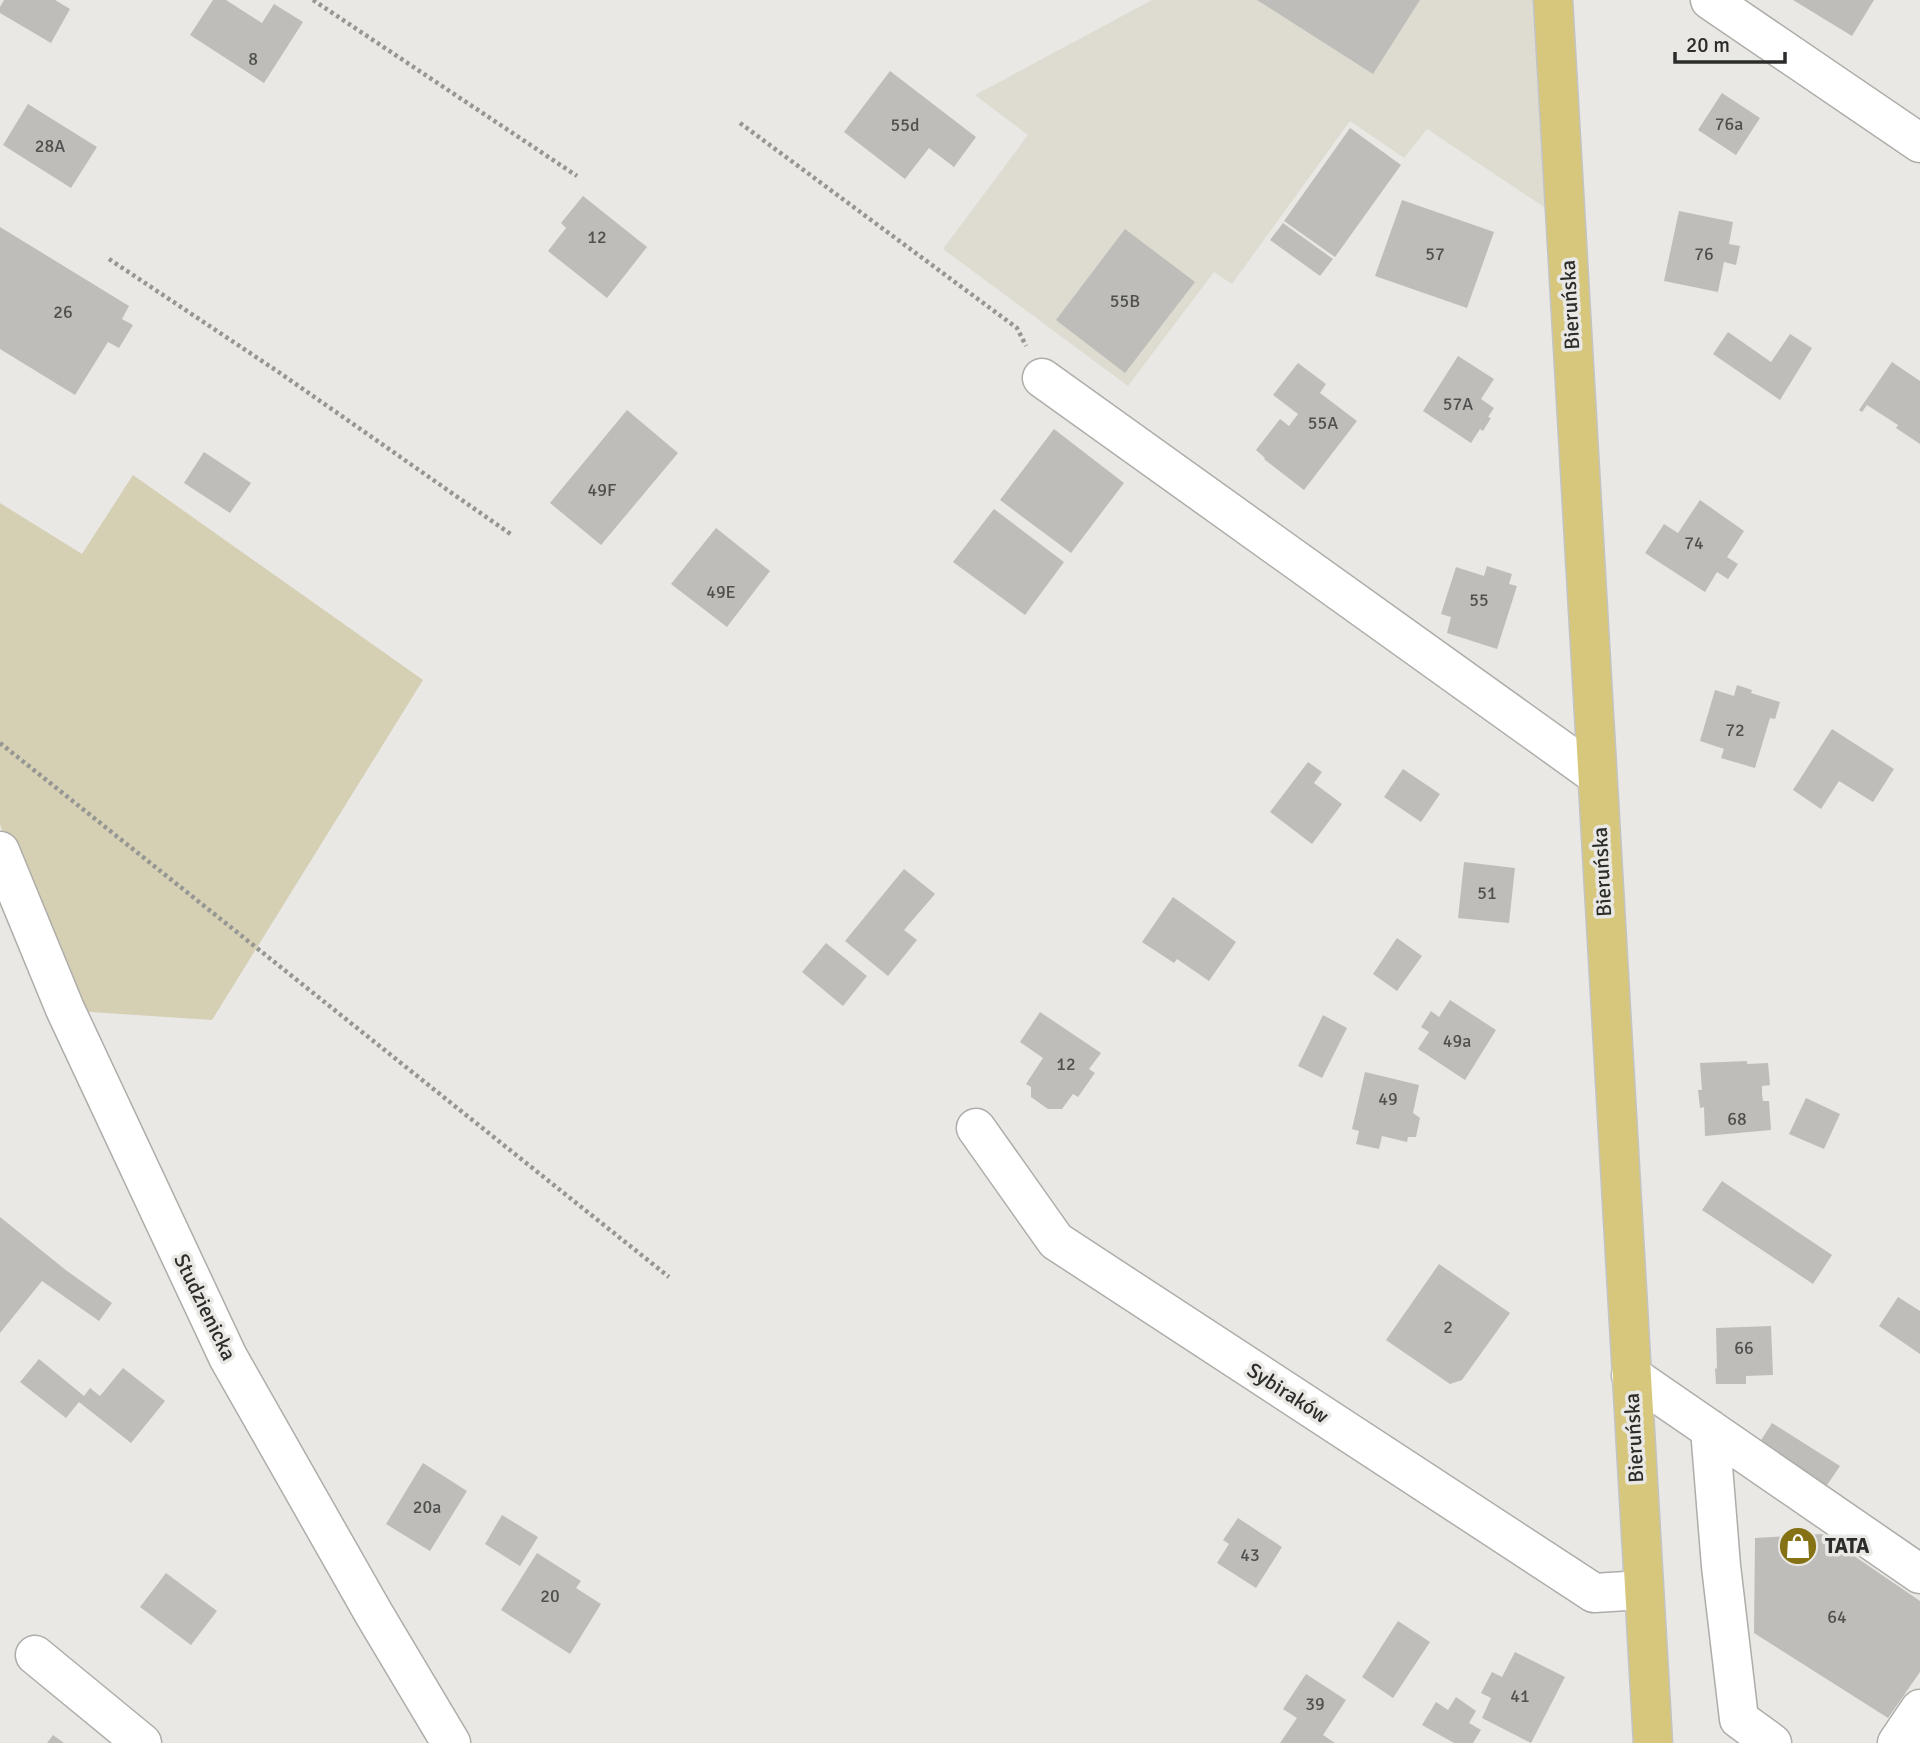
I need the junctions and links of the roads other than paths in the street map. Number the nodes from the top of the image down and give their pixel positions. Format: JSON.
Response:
{"nodes":[{"id":1,"x":1553,"y":0,"type":"edge"},
{"id":2,"x":1710,"y":0,"type":"edge"},
{"id":3,"x":1920,"y":143,"type":"edge"},
{"id":4,"x":1042,"y":379,"type":"road end"},
{"id":5,"x":1597,"y":775,"type":"junction"},
{"id":6,"x":0,"y":851,"type":"edge"},
{"id":7,"x":976,"y":1128,"type":"dead end"},
{"id":8,"x":1631,"y":1375,"type":"junction"},
{"id":9,"x":1710,"y":1429,"type":"junction"},
{"id":10,"x":1920,"y":1574,"type":"edge"},
{"id":11,"x":1643,"y":1590,"type":"junction"},
{"id":12,"x":35,"y":1655,"type":"dead end"},
{"id":13,"x":1920,"y":1709,"type":"edge"},
{"id":14,"x":142,"y":1743,"type":"edge"},
{"id":15,"x":451,"y":1743,"type":"edge"},
{"id":16,"x":1653,"y":1743,"type":"edge"},
{"id":17,"x":1772,"y":1743,"type":"edge"},
{"id":18,"x":1897,"y":1743,"type":"edge"}],
"edges":[{"from":1,"to":5,"type":"main road","name":"Bieruńska"},
{"from":2,"to":3,"type":"street"},
{"from":4,"to":5,"type":"street"},
{"from":5,"to":8,"type":"main road","name":"Bieruńska"},
{"from":6,"to":15,"type":"street","name":"Studzienicka"},
{"from":7,"to":11,"type":"street","name":"Sybiraków"},
{"from":8,"to":9,"type":"street"},
{"from":8,"to":11,"type":"main road","name":"Bieruńska"},
{"from":9,"to":10,"type":"street"},
{"from":9,"to":17,"type":"street"},
{"from":11,"to":16,"type":"main road","name":"Bieruńska"},
{"from":12,"to":14,"type":"street"},
{"from":13,"to":18,"type":"street"}]}
